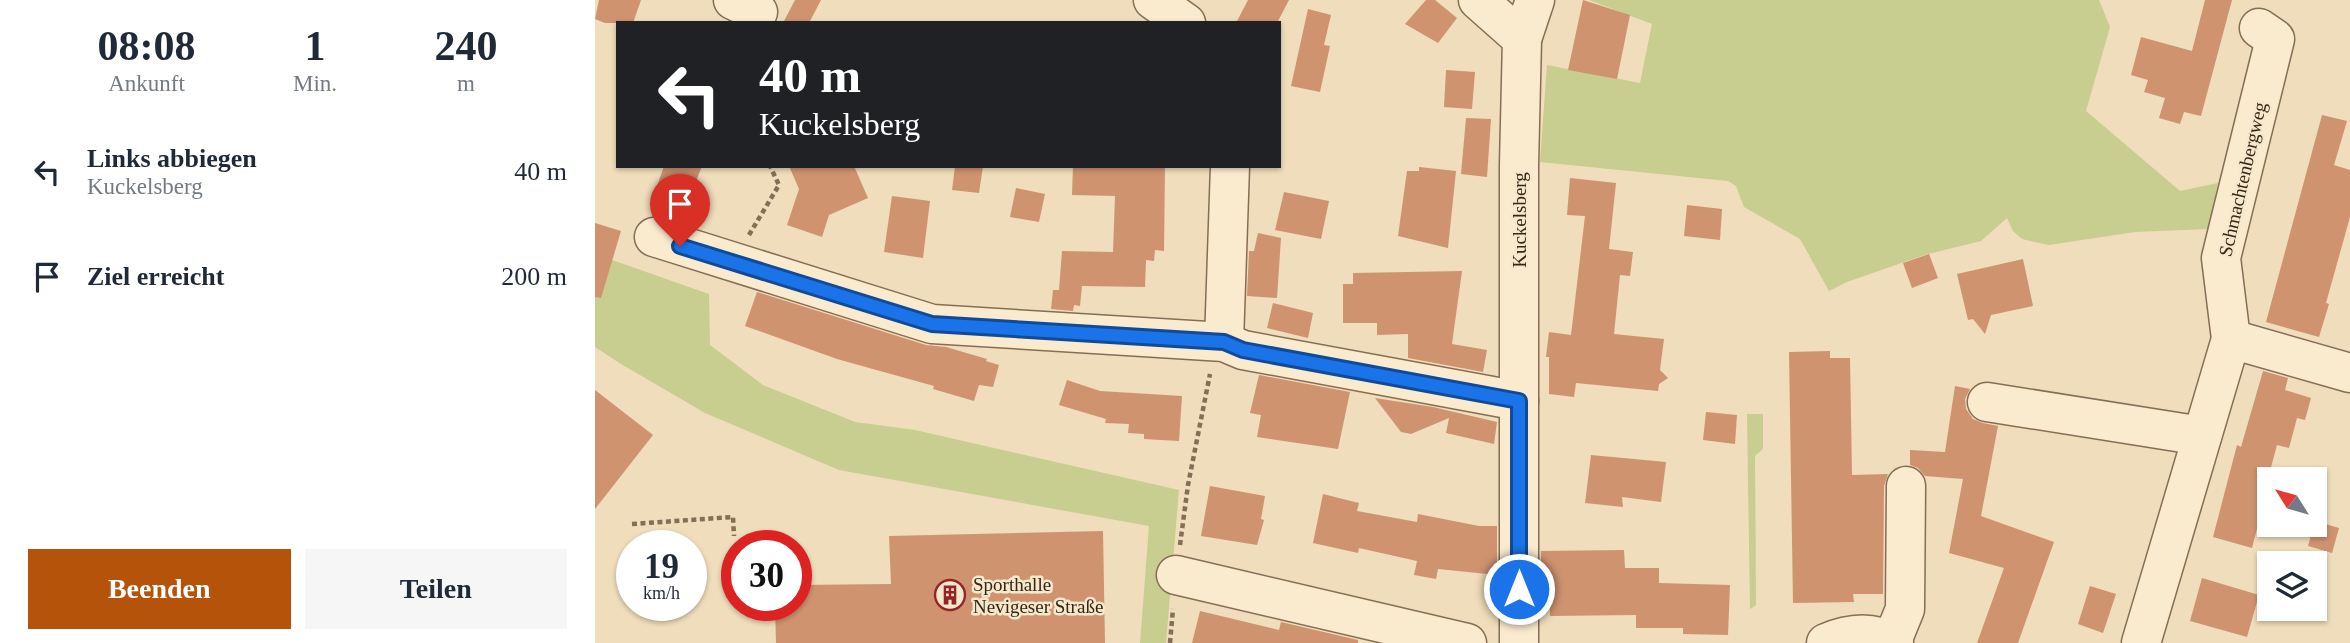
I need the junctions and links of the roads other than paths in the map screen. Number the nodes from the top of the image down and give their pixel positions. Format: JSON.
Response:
{"nodes":[{"id":1,"x":1153,"y":0,"type":"edge"},
{"id":2,"x":1478,"y":0,"type":"edge"},
{"id":3,"x":1535,"y":0,"type":"edge"},
{"id":4,"x":1183,"y":21,"type":"edge"},
{"id":5,"x":2259,"y":27,"type":"dead end"},
{"id":6,"x":1522,"y":39,"type":"junction"},
{"id":7,"x":1230,"y":168,"type":"edge"},
{"id":8,"x":654,"y":237,"type":"dead end"},
{"id":9,"x":2231,"y":339,"type":"junction"},
{"id":10,"x":1220,"y":342,"type":"junction"},
{"id":11,"x":2350,"y":373,"type":"edge"},
{"id":12,"x":1519,"y":401,"type":"junction"},
{"id":13,"x":1987,"y":402,"type":"dead end"},
{"id":14,"x":2203,"y":436,"type":"junction"},
{"id":15,"x":1906,"y":486,"type":"dead end"},
{"id":16,"x":1176,"y":575,"type":"road end"},
{"id":17,"x":1893,"y":642,"type":"edge"},
{"id":18,"x":2145,"y":642,"type":"edge"},
{"id":19,"x":1467,"y":643,"type":"edge"},
{"id":20,"x":1519,"y":643,"type":"edge"},
{"id":21,"x":1826,"y":643,"type":"edge"}],
"edges":[{"from":1,"to":4,"type":"street"},
{"from":2,"to":6,"type":"street"},
{"from":3,"to":6,"type":"street","name":"Kuckelsberg"},
{"from":5,"to":9,"type":"street","name":"Schmachtenbergweg"},
{"from":6,"to":12,"type":"street","name":"Kuckelsberg"},
{"from":7,"to":10,"type":"street"},
{"from":8,"to":10,"type":"street"},
{"from":9,"to":11,"type":"street"},
{"from":9,"to":14,"type":"street","name":"Schmachtenbergweg"},
{"from":10,"to":12,"type":"street"},
{"from":12,"to":20,"type":"street","name":"Kuckelsberg"},
{"from":13,"to":14,"type":"street"},
{"from":14,"to":18,"type":"street","name":"Schmachtenbergweg"},
{"from":15,"to":17,"type":"street"},
{"from":16,"to":19,"type":"street"},
{"from":17,"to":21,"type":"street"}]}
